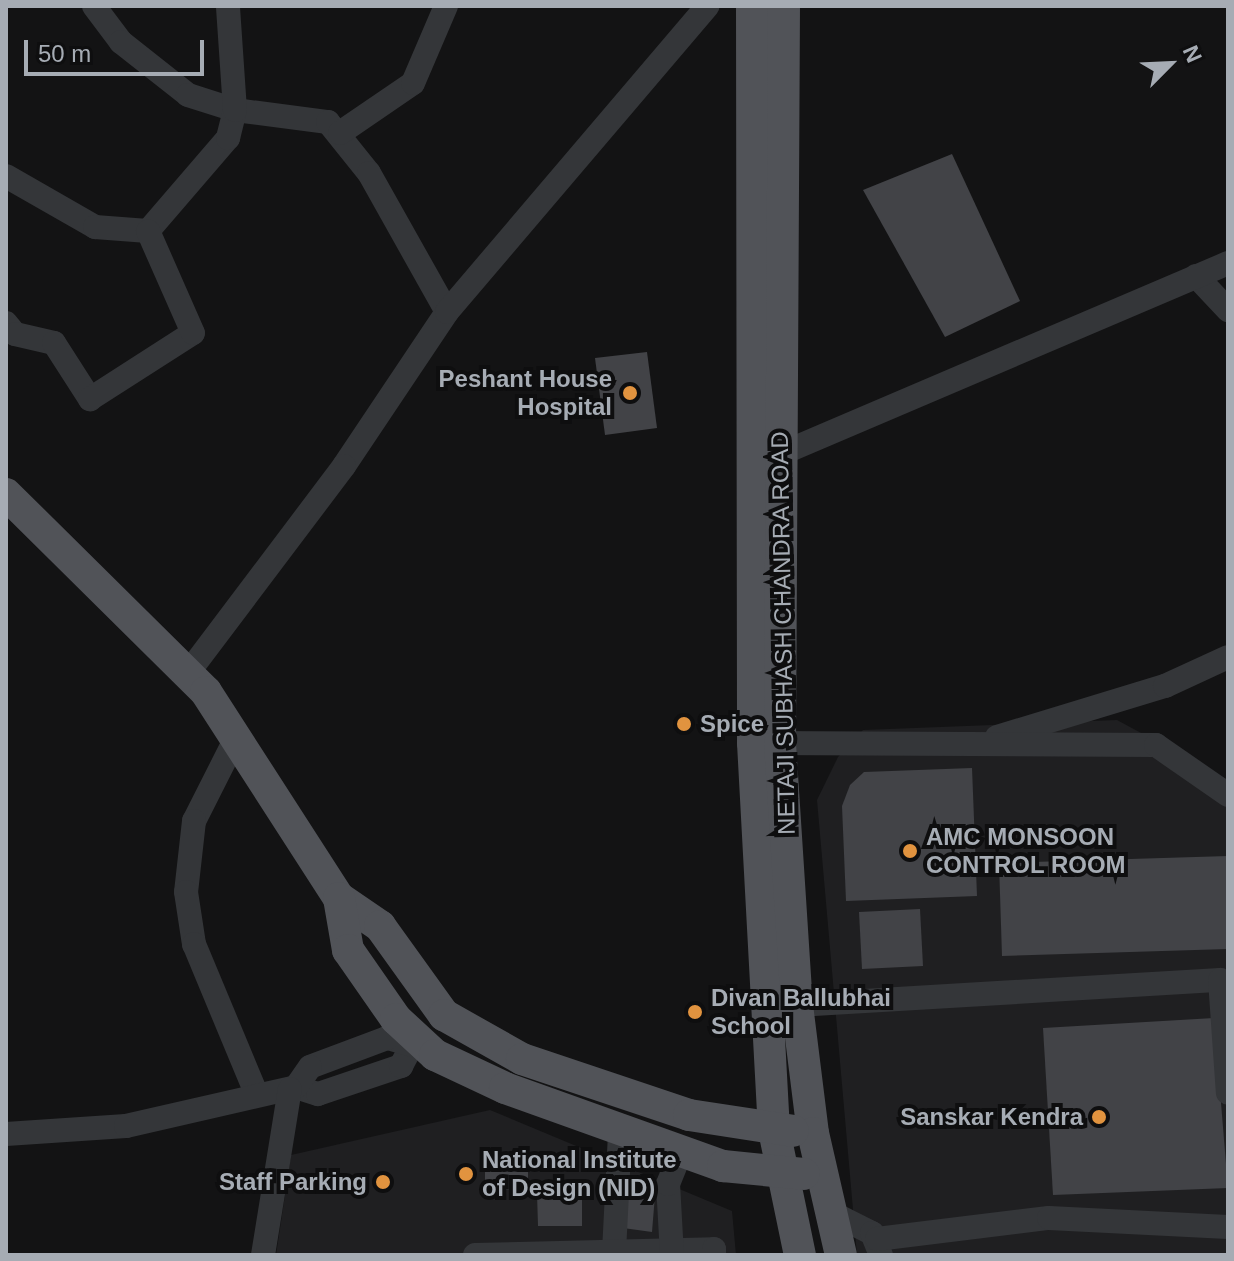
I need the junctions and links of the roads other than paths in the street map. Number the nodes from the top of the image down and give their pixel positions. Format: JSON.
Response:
{"nodes":[{"id":1,"x":94,"y":6,"type":"edge"},
{"id":2,"x":228,"y":6,"type":"edge"},
{"id":3,"x":446,"y":6,"type":"edge"},
{"id":4,"x":707,"y":6,"type":"edge"},
{"id":5,"x":752,"y":6,"type":"edge"},
{"id":6,"x":784,"y":6,"type":"edge"},
{"id":7,"x":235,"y":110,"type":"junction"},
{"id":8,"x":340,"y":133,"type":"junction"},
{"id":9,"x":6,"y":176,"type":"edge"},
{"id":10,"x":148,"y":231,"type":"junction"},
{"id":11,"x":1228,"y":263,"type":"edge"},
{"id":12,"x":1196,"y":276,"type":"junction"},
{"id":13,"x":1228,"y":310,"type":"edge"},
{"id":14,"x":447,"y":312,"type":"junction"},
{"id":15,"x":6,"y":323,"type":"edge"},
{"id":16,"x":778,"y":455,"type":"junction"},
{"id":17,"x":6,"y":494,"type":"edge"},
{"id":18,"x":1228,"y":657,"type":"edge"},
{"id":19,"x":188,"y":673,"type":"junction"},
{"id":20,"x":236,"y":738,"type":"junction"},
{"id":21,"x":983,"y":742,"type":"junction"},
{"id":22,"x":766,"y":743,"type":"junction"},
{"id":23,"x":1228,"y":795,"type":"edge"},
{"id":24,"x":339,"y":898,"type":"junction"},
{"id":25,"x":797,"y":1005,"type":"junction"},
{"id":26,"x":444,"y":1015,"type":"junction"},
{"id":27,"x":414,"y":1044,"type":"junction"},
{"id":28,"x":293,"y":1088,"type":"junction"},
{"id":29,"x":256,"y":1093,"type":"junction"},
{"id":30,"x":1228,"y":1093,"type":"edge"},
{"id":31,"x":774,"y":1130,"type":"junction"},
{"id":32,"x":620,"y":1132,"type":"junction"},
{"id":33,"x":813,"y":1133,"type":"junction"},
{"id":34,"x":6,"y":1134,"type":"edge"},
{"id":35,"x":681,"y":1151,"type":"junction"},
{"id":36,"x":783,"y":1174,"type":"junction"},
{"id":37,"x":823,"y":1174,"type":"junction"},
{"id":38,"x":832,"y":1213,"type":"junction"},
{"id":39,"x":1228,"y":1227,"type":"edge"},
{"id":40,"x":879,"y":1247,"type":"edge"},
{"id":41,"x":614,"y":1252,"type":"junction"},
{"id":42,"x":714,"y":1252,"type":"edge"},
{"id":43,"x":796,"y":1252,"type":"edge"},
{"id":44,"x":672,"y":1253,"type":"edge"},
{"id":45,"x":263,"y":1255,"type":"edge"},
{"id":46,"x":475,"y":1255,"type":"edge"},
{"id":47,"x":841,"y":1255,"type":"edge"}],
"edges":[{"from":1,"to":7,"type":"street"},
{"from":2,"to":7,"type":"street"},
{"from":3,"to":8,"type":"street"},
{"from":4,"to":14,"type":"street"},
{"from":5,"to":22,"type":"main road","name":"NETAJI SUBHASH CHANDRA ROAD"},
{"from":6,"to":16,"type":"main road","name":"NETAJI SUBHASH CHANDRA ROAD"},
{"from":7,"to":8,"type":"street"},
{"from":7,"to":10,"type":"street"},
{"from":8,"to":14,"type":"street"},
{"from":9,"to":10,"type":"street"},
{"from":10,"to":15,"type":"street"},
{"from":11,"to":12,"type":"street"},
{"from":12,"to":13,"type":"street"},
{"from":12,"to":16,"type":"street"},
{"from":14,"to":19,"type":"street"},
{"from":16,"to":22,"type":"main road","name":"NETAJI SUBHASH CHANDRA ROAD"},
{"from":17,"to":19,"type":"main road"},
{"from":18,"to":21,"type":"street"},
{"from":19,"to":20,"type":"main road"},
{"from":20,"to":24,"type":"main road"},
{"from":20,"to":29,"type":"street"},
{"from":21,"to":22,"type":"street"},
{"from":21,"to":23,"type":"street"},
{"from":22,"to":25,"type":"main road","name":"NETAJI SUBHASH CHANDRA ROAD"},
{"from":22,"to":31,"type":"main road","name":"NETAJI SUBHASH CHANDRA ROAD"},
{"from":24,"to":26,"type":"main road"},
{"from":24,"to":27,"type":"main road"},
{"from":25,"to":30,"type":"street"},
{"from":25,"to":33,"type":"main road","name":"NETAJI SUBHASH CHANDRA ROAD"},
{"from":26,"to":27,"type":"street"},
{"from":26,"to":31,"type":"main road"},
{"from":27,"to":28,"type":"street"},
{"from":27,"to":32,"type":"main road"},
{"from":28,"to":29,"type":"street"},
{"from":28,"to":45,"type":"street"},
{"from":29,"to":34,"type":"street"},
{"from":31,"to":33,"type":"main road"},
{"from":31,"to":36,"type":"main road","name":"NETAJI SUBHASH CHANDRA ROAD"},
{"from":32,"to":35,"type":"main road"},
{"from":32,"to":41,"type":"street"},
{"from":33,"to":37,"type":"main road","name":"NETAJI SUBHASH CHANDRA ROAD"},
{"from":35,"to":36,"type":"main road"},
{"from":35,"to":44,"type":"street"},
{"from":36,"to":37,"type":"main road"},
{"from":36,"to":43,"type":"main road","name":"NETAJI SUBHASH CHANDRA ROAD"},
{"from":37,"to":38,"type":"main road","name":"NETAJI SUBHASH CHANDRA ROAD"},
{"from":38,"to":40,"type":"street"},
{"from":38,"to":47,"type":"main road","name":"NETAJI SUBHASH CHANDRA ROAD"},
{"from":39,"to":40,"type":"street"},
{"from":41,"to":44,"type":"street"},
{"from":41,"to":46,"type":"street"},
{"from":42,"to":44,"type":"street"}]}
